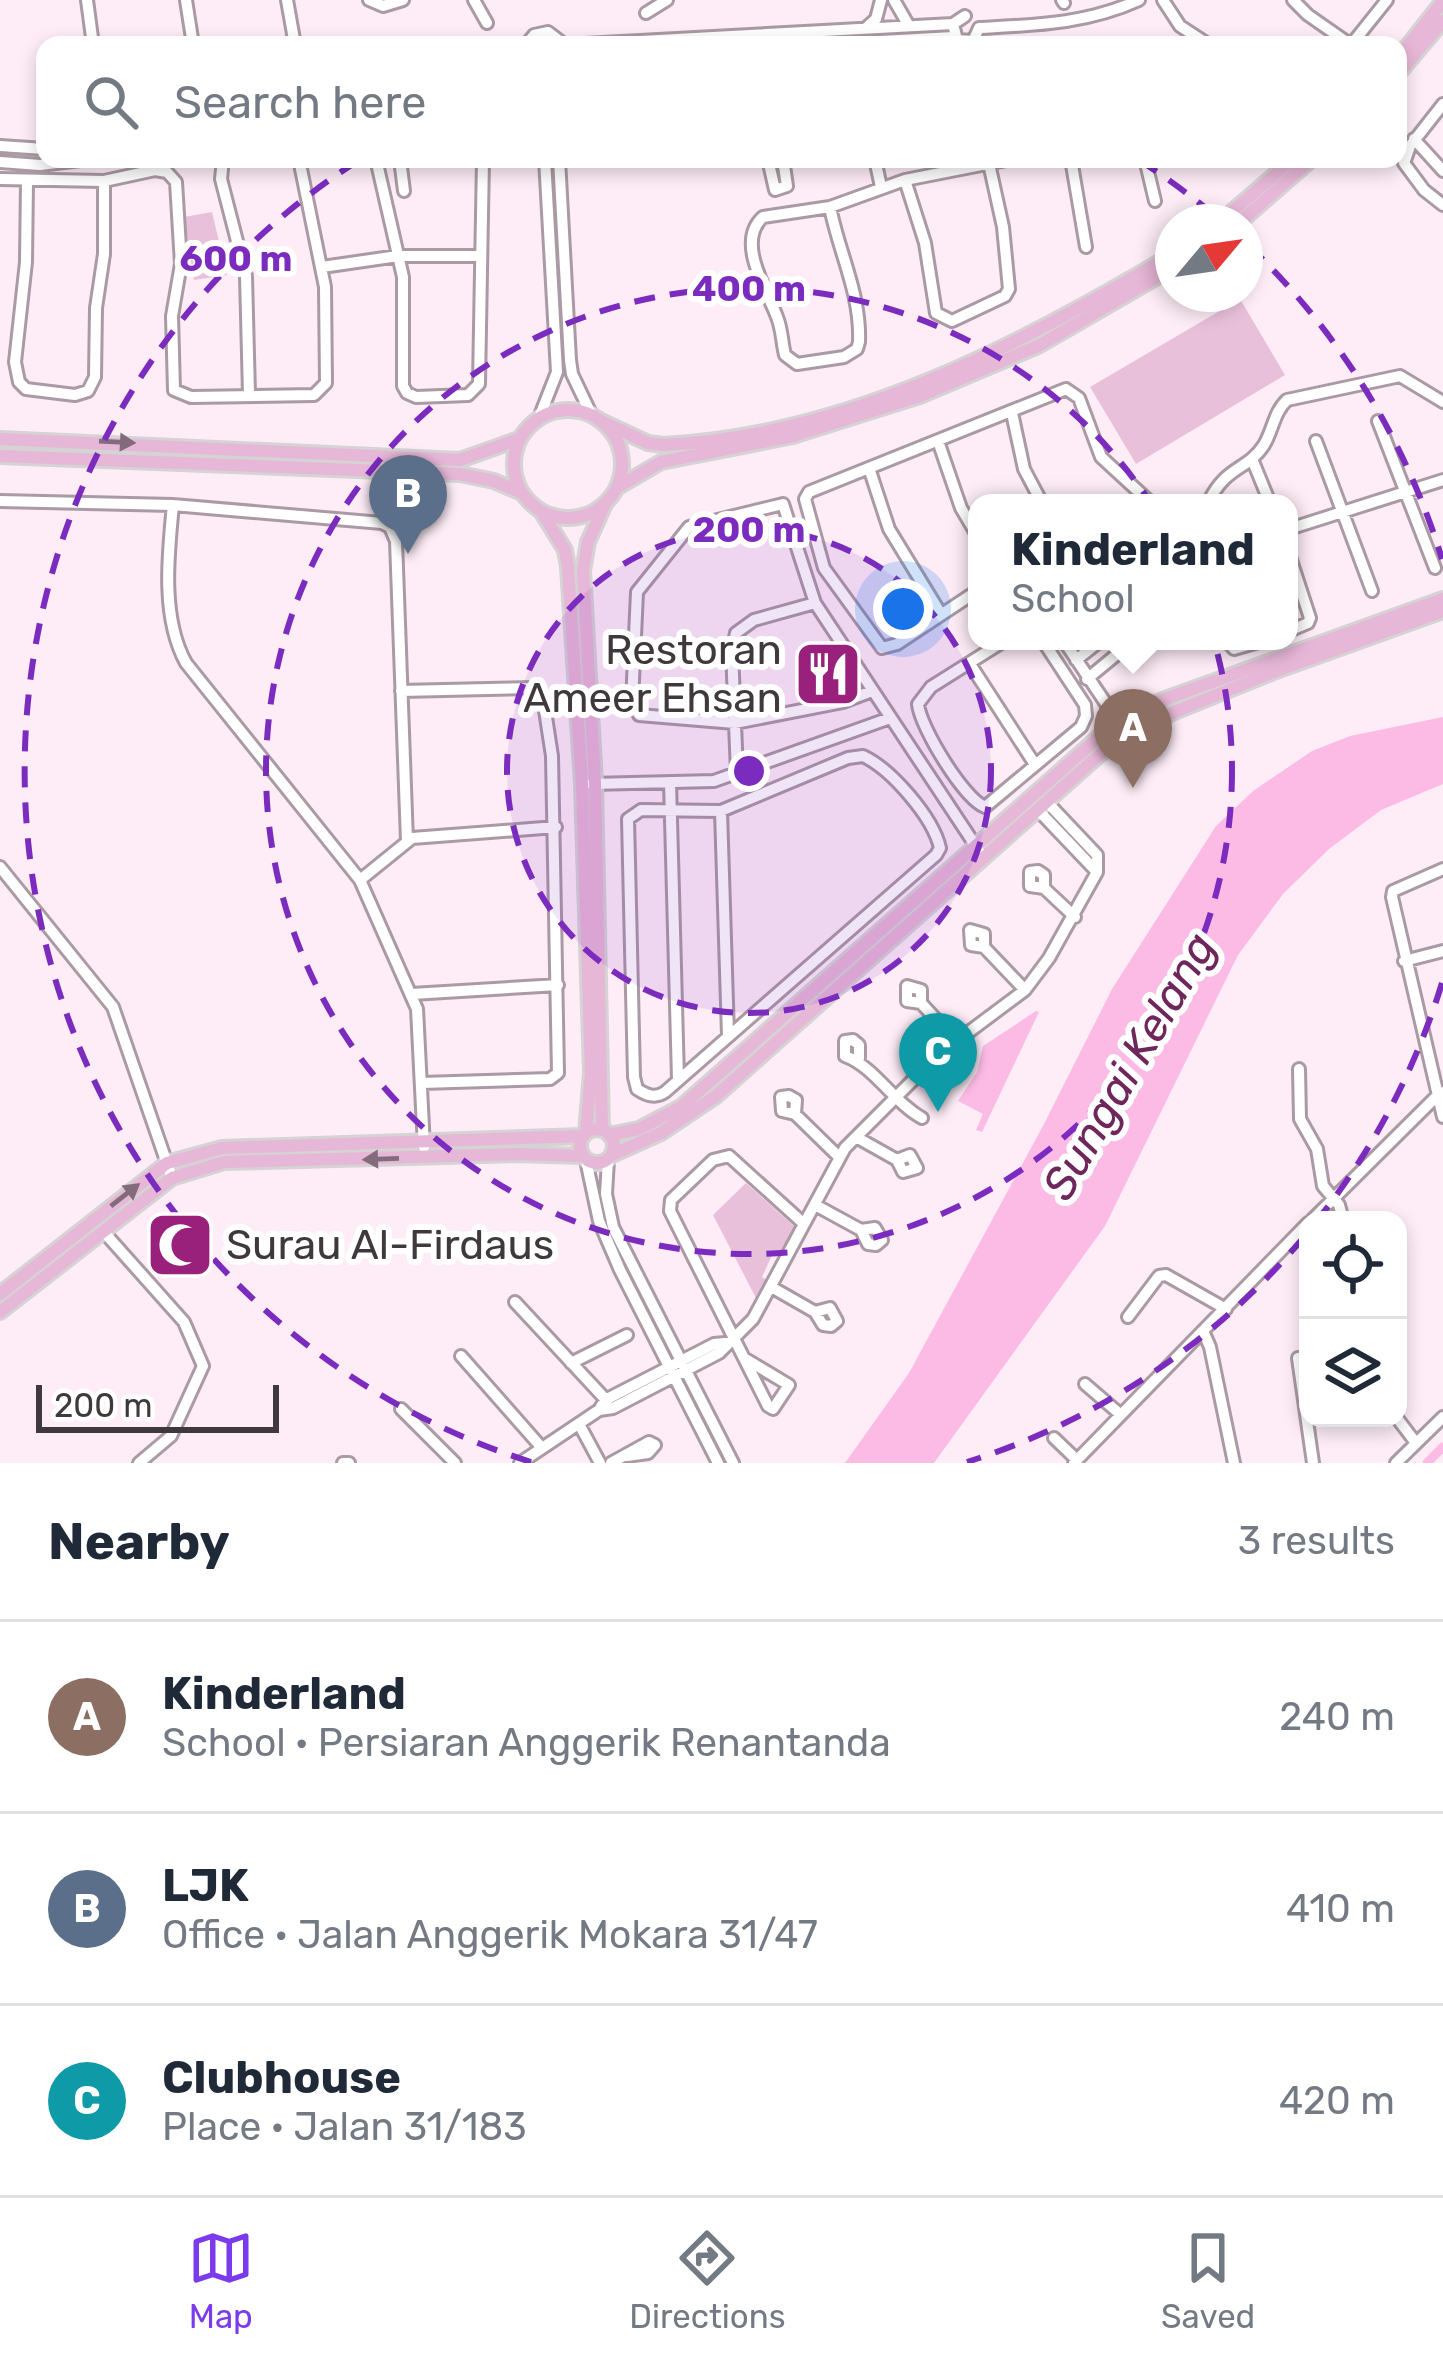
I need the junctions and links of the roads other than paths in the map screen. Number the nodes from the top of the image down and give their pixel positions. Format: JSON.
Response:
{"nodes":[{"id":1,"x":87,"y":0,"type":"edge"},
{"id":2,"x":186,"y":0,"type":"edge"},
{"id":3,"x":286,"y":0,"type":"edge"},
{"id":4,"x":369,"y":0,"type":"edge"},
{"id":5,"x":403,"y":0,"type":"edge"},
{"id":6,"x":475,"y":0,"type":"edge"},
{"id":7,"x":668,"y":0,"type":"edge"},
{"id":8,"x":881,"y":0,"type":"edge"},
{"id":9,"x":894,"y":0,"type":"edge"},
{"id":10,"x":1139,"y":0,"type":"edge"},
{"id":11,"x":1163,"y":0,"type":"edge"},
{"id":12,"x":1293,"y":0,"type":"edge"},
{"id":13,"x":1388,"y":0,"type":"edge"},
{"id":14,"x":960,"y":1,"type":"edge"},
{"id":15,"x":1443,"y":1,"type":"edge"},
{"id":16,"x":646,"y":13,"type":"dead end"},
{"id":17,"x":965,"y":16,"type":"junction"},
{"id":18,"x":1443,"y":21,"type":"edge"},
{"id":19,"x":487,"y":23,"type":"dead end"},
{"id":20,"x":908,"y":26,"type":"junction"},
{"id":21,"x":979,"y":28,"type":"junction"},
{"id":22,"x":864,"y":29,"type":"junction"},
{"id":23,"x":953,"y":31,"type":"junction"},
{"id":24,"x":92,"y":36,"type":"edge"},
{"id":25,"x":192,"y":36,"type":"edge"},
{"id":26,"x":293,"y":36,"type":"edge"},
{"id":27,"x":804,"y":36,"type":"edge"},
{"id":28,"x":900,"y":36,"type":"edge"},
{"id":29,"x":959,"y":36,"type":"edge"},
{"id":30,"x":977,"y":36,"type":"edge"},
{"id":31,"x":1195,"y":36,"type":"edge"},
{"id":32,"x":1339,"y":36,"type":"edge"},
{"id":33,"x":1358,"y":36,"type":"edge"},
{"id":34,"x":1407,"y":47,"type":"edge"},
{"id":35,"x":1407,"y":63,"type":"edge"},
{"id":36,"x":1443,"y":104,"type":"edge"},
{"id":37,"x":1414,"y":139,"type":"junction"},
{"id":38,"x":0,"y":146,"type":"edge"},
{"id":39,"x":36,"y":148,"type":"edge"},
{"id":40,"x":1407,"y":156,"type":"edge"},
{"id":41,"x":0,"y":162,"type":"edge"},
{"id":42,"x":36,"y":165,"type":"edge"},
{"id":43,"x":1407,"y":167,"type":"edge"},
{"id":44,"x":222,"y":168,"type":"edge"},
{"id":45,"x":301,"y":168,"type":"edge"},
{"id":46,"x":378,"y":168,"type":"edge"},
{"id":47,"x":401,"y":168,"type":"edge"},
{"id":48,"x":483,"y":168,"type":"edge"},
{"id":49,"x":546,"y":168,"type":"edge"},
{"id":50,"x":559,"y":168,"type":"edge"},
{"id":51,"x":770,"y":168,"type":"edge"},
{"id":52,"x":784,"y":168,"type":"edge"},
{"id":53,"x":877,"y":168,"type":"edge"},
{"id":54,"x":957,"y":168,"type":"edge"},
{"id":55,"x":990,"y":168,"type":"edge"},
{"id":56,"x":1073,"y":168,"type":"edge"},
{"id":57,"x":1147,"y":168,"type":"edge"},
{"id":58,"x":1283,"y":168,"type":"edge"},
{"id":59,"x":1302,"y":168,"type":"edge"},
{"id":60,"x":1443,"y":171,"type":"edge"},
{"id":61,"x":0,"y":179,"type":"edge"},
{"id":62,"x":905,"y":180,"type":"junction"},
{"id":63,"x":104,"y":181,"type":"junction"},
{"id":64,"x":27,"y":182,"type":"junction"},
{"id":65,"x":881,"y":187,"type":"junction"},
{"id":66,"x":404,"y":190,"type":"dead end"},
{"id":67,"x":1155,"y":201,"type":"dead end"},
{"id":68,"x":1241,"y":204,"type":"edge"},
{"id":69,"x":1261,"y":204,"type":"edge"},
{"id":70,"x":1443,"y":205,"type":"edge"},
{"id":71,"x":830,"y":207,"type":"junction"},
{"id":72,"x":1086,"y":247,"type":"dead end"},
{"id":73,"x":398,"y":256,"type":"junction"},
{"id":74,"x":479,"y":256,"type":"junction"},
{"id":75,"x":1155,"y":264,"type":"edge"},
{"id":76,"x":322,"y":267,"type":"junction"},
{"id":77,"x":1155,"y":278,"type":"edge"},
{"id":78,"x":249,"y":394,"type":"junction"},
{"id":79,"x":1443,"y":402,"type":"edge"},
{"id":80,"x":1012,"y":412,"type":"junction"},
{"id":81,"x":539,"y":418,"type":"junction"},
{"id":82,"x":597,"y":418,"type":"junction"},
{"id":83,"x":1378,"y":421,"type":"dead end"},
{"id":84,"x":0,"y":439,"type":"edge"},
{"id":85,"x":519,"y":440,"type":"junction"},
{"id":86,"x":938,"y":440,"type":"junction"},
{"id":87,"x":1316,"y":441,"type":"dead end"},
{"id":88,"x":0,"y":456,"type":"edge"},
{"id":89,"x":1252,"y":459,"type":"junction"},
{"id":90,"x":870,"y":471,"type":"junction"},
{"id":91,"x":1443,"y":480,"type":"edge"},
{"id":92,"x":618,"y":487,"type":"junction"},
{"id":93,"x":522,"y":493,"type":"junction"},
{"id":94,"x":1406,"y":493,"type":"junction"},
{"id":95,"x":1037,"y":494,"type":"edge"},
{"id":96,"x":1140,"y":494,"type":"edge"},
{"id":97,"x":1213,"y":494,"type":"edge"},
{"id":98,"x":1266,"y":494,"type":"edge"},
{"id":99,"x":0,"y":501,"type":"edge"},
{"id":100,"x":605,"y":504,"type":"junction"},
{"id":101,"x":173,"y":506,"type":"junction"},
{"id":102,"x":542,"y":512,"type":"junction"},
{"id":103,"x":1343,"y":512,"type":"junction"},
{"id":104,"x":968,"y":520,"type":"edge"},
{"id":105,"x":1298,"y":527,"type":"edge"},
{"id":106,"x":1435,"y":568,"type":"dead end"},
{"id":107,"x":1298,"y":578,"type":"edge"},
{"id":108,"x":1372,"y":591,"type":"dead end"},
{"id":109,"x":968,"y":597,"type":"edge"},
{"id":110,"x":1443,"y":599,"type":"edge"},
{"id":111,"x":814,"y":603,"type":"junction"},
{"id":112,"x":1443,"y":611,"type":"edge"},
{"id":113,"x":941,"y":614,"type":"junction"},
{"id":114,"x":1298,"y":627,"type":"edge"},
{"id":115,"x":991,"y":650,"type":"edge"},
{"id":116,"x":1049,"y":650,"type":"edge"},
{"id":117,"x":1070,"y":650,"type":"edge"},
{"id":118,"x":1089,"y":650,"type":"edge"},
{"id":119,"x":1122,"y":650,"type":"edge"},
{"id":120,"x":1076,"y":660,"type":"junction"},
{"id":121,"x":970,"y":664,"type":"junction"},
{"id":122,"x":1087,"y":680,"type":"junction"},
{"id":123,"x":401,"y":691,"type":"junction"},
{"id":124,"x":872,"y":691,"type":"junction"},
{"id":125,"x":890,"y":718,"type":"junction"},
{"id":126,"x":735,"y":724,"type":"junction"},
{"id":127,"x":1122,"y":726,"type":"junction"},
{"id":128,"x":807,"y":747,"type":"junction"},
{"id":129,"x":1034,"y":763,"type":"junction"},
{"id":130,"x":818,"y":770,"type":"junction"},
{"id":131,"x":737,"y":772,"type":"junction"},
{"id":132,"x":670,"y":782,"type":"junction"},
{"id":133,"x":588,"y":784,"type":"junction"},
{"id":134,"x":1041,"y":805,"type":"junction"},
{"id":135,"x":670,"y":811,"type":"junction"},
{"id":136,"x":722,"y":811,"type":"junction"},
{"id":137,"x":556,"y":827,"type":"junction"},
{"id":138,"x":407,"y":841,"type":"junction"},
{"id":139,"x":979,"y":852,"type":"junction"},
{"id":140,"x":0,"y":867,"type":"edge"},
{"id":141,"x":1443,"y":869,"type":"edge"},
{"id":142,"x":360,"y":880,"type":"junction"},
{"id":143,"x":1044,"y":888,"type":"dead end"},
{"id":144,"x":1075,"y":917,"type":"junction"},
{"id":145,"x":984,"y":947,"type":"dead end"},
{"id":146,"x":1443,"y":951,"type":"edge"},
{"id":147,"x":1404,"y":961,"type":"junction"},
{"id":148,"x":558,"y":985,"type":"junction"},
{"id":149,"x":1025,"y":990,"type":"junction"},
{"id":150,"x":412,"y":994,"type":"junction"},
{"id":151,"x":921,"y":1003,"type":"dead end"},
{"id":152,"x":728,"y":1035,"type":"junction"},
{"id":153,"x":956,"y":1040,"type":"junction"},
{"id":154,"x":859,"y":1058,"type":"dead end"},
{"id":155,"x":1299,"y":1070,"type":"dead end"},
{"id":156,"x":678,"y":1079,"type":"junction"},
{"id":157,"x":422,"y":1083,"type":"junction"},
{"id":158,"x":1440,"y":1092,"type":"edge"},
{"id":159,"x":895,"y":1098,"type":"junction"},
{"id":160,"x":796,"y":1114,"type":"dead end"},
{"id":161,"x":1443,"y":1117,"type":"edge"},
{"id":162,"x":922,"y":1118,"type":"dead end"},
{"id":163,"x":606,"y":1132,"type":"junction"},
{"id":164,"x":584,"y":1134,"type":"junction"},
{"id":165,"x":856,"y":1137,"type":"junction"},
{"id":166,"x":424,"y":1149,"type":"junction"},
{"id":167,"x":839,"y":1157,"type":"junction"},
{"id":168,"x":584,"y":1158,"type":"junction"},
{"id":169,"x":610,"y":1158,"type":"junction"},
{"id":170,"x":897,"y":1160,"type":"dead end"},
{"id":171,"x":167,"y":1163,"type":"junction"},
{"id":172,"x":172,"y":1178,"type":"junction"},
{"id":173,"x":1335,"y":1197,"type":"junction"},
{"id":174,"x":817,"y":1206,"type":"junction"},
{"id":175,"x":1321,"y":1211,"type":"edge"},
{"id":176,"x":1340,"y":1211,"type":"edge"},
{"id":177,"x":803,"y":1223,"type":"junction"},
{"id":178,"x":861,"y":1230,"type":"dead end"},
{"id":179,"x":103,"y":1231,"type":"junction"},
{"id":180,"x":1299,"y":1233,"type":"edge"},
{"id":181,"x":26,"y":1274,"type":"junction"},
{"id":182,"x":0,"y":1278,"type":"edge"},
{"id":183,"x":773,"y":1288,"type":"junction"},
{"id":184,"x":0,"y":1294,"type":"edge"},
{"id":185,"x":515,"y":1302,"type":"dead end"},
{"id":186,"x":1226,"y":1309,"type":"junction"},
{"id":187,"x":0,"y":1312,"type":"edge"},
{"id":188,"x":814,"y":1312,"type":"dead end"},
{"id":189,"x":1128,"y":1317,"type":"dead end"},
{"id":190,"x":1203,"y":1331,"type":"junction"},
{"id":191,"x":627,"y":1334,"type":"dead end"},
{"id":192,"x":730,"y":1340,"type":"junction"},
{"id":193,"x":460,"y":1357,"type":"dead end"},
{"id":194,"x":744,"y":1358,"type":"junction"},
{"id":195,"x":1298,"y":1358,"type":"dead end"},
{"id":196,"x":571,"y":1363,"type":"junction"},
{"id":197,"x":677,"y":1368,"type":"junction"},
{"id":198,"x":1085,"y":1384,"type":"dead end"},
{"id":199,"x":606,"y":1406,"type":"junction"},
{"id":200,"x":401,"y":1409,"type":"dead end"},
{"id":201,"x":1121,"y":1415,"type":"junction"},
{"id":202,"x":1443,"y":1417,"type":"edge"},
{"id":203,"x":579,"y":1424,"type":"junction"},
{"id":204,"x":1404,"y":1427,"type":"edge"},
{"id":205,"x":1054,"y":1438,"type":"dead end"},
{"id":206,"x":1416,"y":1442,"type":"junction"},
{"id":207,"x":542,"y":1448,"type":"junction"},
{"id":208,"x":627,"y":1456,"type":"dead end"},
{"id":209,"x":1075,"y":1462,"type":"edge"},
{"id":210,"x":139,"y":1463,"type":"edge"},
{"id":211,"x":455,"y":1463,"type":"edge"},
{"id":212,"x":520,"y":1463,"type":"edge"},
{"id":213,"x":600,"y":1463,"type":"edge"},
{"id":214,"x":610,"y":1463,"type":"edge"},
{"id":215,"x":718,"y":1463,"type":"edge"},
{"id":216,"x":733,"y":1463,"type":"edge"},
{"id":217,"x":1234,"y":1463,"type":"edge"},
{"id":218,"x":1313,"y":1463,"type":"edge"},
{"id":219,"x":1396,"y":1463,"type":"edge"}],
"edges":[{"from":1,"to":24,"type":"street"},
{"from":2,"to":25,"type":"street"},
{"from":3,"to":26,"type":"street"},
{"from":4,"to":5,"type":"street"},
{"from":6,"to":19,"type":"street"},
{"from":7,"to":16,"type":"street"},
{"from":8,"to":22,"type":"street"},
{"from":9,"to":20,"type":"street"},
{"from":10,"to":21,"type":"street"},
{"from":11,"to":31,"type":"street"},
{"from":12,"to":32,"type":"street"},
{"from":13,"to":33,"type":"street"},
{"from":14,"to":17,"type":"street"},
{"from":15,"to":34,"type":"main road"},
{"from":17,"to":21,"type":"street"},
{"from":17,"to":23,"type":"street"},
{"from":18,"to":35,"type":"main road"},
{"from":20,"to":22,"type":"street"},
{"from":20,"to":23,"type":"street"},
{"from":21,"to":30,"type":"street"},
{"from":22,"to":27,"type":"street"},
{"from":23,"to":28,"type":"street"},
{"from":23,"to":29,"type":"street"},
{"from":36,"to":37,"type":"street"},
{"from":37,"to":40,"type":"street"},
{"from":37,"to":60,"type":"street"},
{"from":38,"to":39,"type":"street"},
{"from":41,"to":42,"type":"street"},
{"from":43,"to":70,"type":"street"},
{"from":44,"to":78,"type":"street"},
{"from":45,"to":76,"type":"street"},
{"from":46,"to":73,"type":"street"},
{"from":47,"to":66,"type":"street"},
{"from":48,"to":74,"type":"street"},
{"from":49,"to":81,"type":"street"},
{"from":50,"to":82,"type":"street"},
{"from":51,"to":52,"type":"street"},
{"from":53,"to":65,"type":"street"},
{"from":54,"to":62,"type":"street"},
{"from":55,"to":62,"type":"street"},
{"from":56,"to":72,"type":"street"},
{"from":57,"to":67,"type":"street"},
{"from":58,"to":68,"type":"main road"},
{"from":59,"to":69,"type":"main road"},
{"from":61,"to":64,"type":"street"},
{"from":62,"to":65,"type":"street"},
{"from":63,"to":64,"type":"street"},
{"from":63,"to":64,"type":"street"},
{"from":63,"to":78,"type":"street"},
{"from":65,"to":71,"type":"street"},
{"from":71,"to":71,"type":"street"},
{"from":73,"to":74,"type":"street"},
{"from":73,"to":74,"type":"street"},
{"from":73,"to":76,"type":"street"},
{"from":75,"to":82,"type":"main road"},
{"from":76,"to":78,"type":"street"},
{"from":77,"to":92,"type":"main road"},
{"from":79,"to":89,"type":"street"},
{"from":80,"to":86,"type":"street"},
{"from":80,"to":95,"type":"street"},
{"from":80,"to":96,"type":"street"},
{"from":81,"to":82,"type":"main road"},
{"from":81,"to":85,"type":"main road"},
{"from":82,"to":92,"type":"main road"},
{"from":83,"to":94,"type":"street"},
{"from":84,"to":85,"type":"main road","one_way":true},
{"from":85,"to":93,"type":"main road"},
{"from":86,"to":90,"type":"street"},
{"from":86,"to":104,"type":"street"},
{"from":87,"to":103,"type":"street"},
{"from":88,"to":93,"type":"main road"},
{"from":89,"to":97,"type":"street"},
{"from":89,"to":98,"type":"street"},
{"from":90,"to":113,"type":"street"},
{"from":90,"to":113,"type":"street"},
{"from":91,"to":94,"type":"street"},
{"from":92,"to":100,"type":"main road"},
{"from":93,"to":102,"type":"main road"},
{"from":94,"to":103,"type":"street"},
{"from":94,"to":106,"type":"street"},
{"from":99,"to":101,"type":"street"},
{"from":100,"to":102,"type":"main road"},
{"from":100,"to":133,"type":"main road"},
{"from":101,"to":123,"type":"street"},
{"from":101,"to":142,"type":"street"},
{"from":102,"to":133,"type":"main road"},
{"from":103,"to":105,"type":"street"},
{"from":103,"to":108,"type":"street"},
{"from":107,"to":114,"type":"street"},
{"from":109,"to":113,"type":"street"},
{"from":110,"to":127,"type":"main road"},
{"from":111,"to":124,"type":"street"},
{"from":111,"to":126,"type":"street"},
{"from":111,"to":126,"type":"street"},
{"from":112,"to":127,"type":"main road"},
{"from":115,"to":121,"type":"street"},
{"from":116,"to":129,"type":"street"},
{"from":117,"to":120,"type":"street"},
{"from":118,"to":120,"type":"street"},
{"from":119,"to":122,"type":"street"},
{"from":120,"to":122,"type":"street"},
{"from":121,"to":129,"type":"street"},
{"from":121,"to":129,"type":"street"},
{"from":122,"to":127,"type":"street"},
{"from":123,"to":137,"type":"street"},
{"from":123,"to":138,"type":"street"},
{"from":124,"to":125,"type":"street"},
{"from":124,"to":126,"type":"street"},
{"from":125,"to":128,"type":"street"},
{"from":125,"to":139,"type":"street"},
{"from":126,"to":131,"type":"street"},
{"from":127,"to":134,"type":"main road"},
{"from":127,"to":139,"type":"main road"},
{"from":128,"to":130,"type":"street"},
{"from":128,"to":131,"type":"street"},
{"from":130,"to":136,"type":"street"},
{"from":130,"to":152,"type":"street"},
{"from":131,"to":132,"type":"street"},
{"from":132,"to":133,"type":"street"},
{"from":132,"to":135,"type":"street"},
{"from":133,"to":163,"type":"main road"},
{"from":133,"to":164,"type":"main road"},
{"from":134,"to":139,"type":"main road"},
{"from":134,"to":144,"type":"street"},
{"from":135,"to":136,"type":"street"},
{"from":135,"to":156,"type":"street"},
{"from":135,"to":156,"type":"street"},
{"from":136,"to":152,"type":"street"},
{"from":137,"to":138,"type":"street"},
{"from":137,"to":148,"type":"street"},
{"from":138,"to":142,"type":"street"},
{"from":139,"to":163,"type":"main road"},
{"from":139,"to":169,"type":"main road"},
{"from":140,"to":171,"type":"street"},
{"from":141,"to":147,"type":"street"},
{"from":142,"to":150,"type":"street"},
{"from":143,"to":144,"type":"street"},
{"from":144,"to":149,"type":"street"},
{"from":145,"to":149,"type":"street"},
{"from":146,"to":147,"type":"street"},
{"from":147,"to":158,"type":"street"},
{"from":148,"to":150,"type":"street"},
{"from":148,"to":157,"type":"street"},
{"from":149,"to":153,"type":"street"},
{"from":150,"to":157,"type":"street"},
{"from":151,"to":153,"type":"street"},
{"from":152,"to":156,"type":"street"},
{"from":153,"to":159,"type":"street"},
{"from":154,"to":159,"type":"street"},
{"from":155,"to":173,"type":"street"},
{"from":157,"to":166,"type":"street"},
{"from":158,"to":161,"type":"street"},
{"from":158,"to":173,"type":"street"},
{"from":159,"to":162,"type":"street"},
{"from":159,"to":165,"type":"street"},
{"from":160,"to":167,"type":"street"},
{"from":163,"to":164,"type":"main road"},
{"from":163,"to":169,"type":"main road"},
{"from":164,"to":166,"type":"main road"},
{"from":164,"to":168,"type":"main road"},
{"from":165,"to":167,"type":"street"},
{"from":165,"to":170,"type":"street"},
{"from":166,"to":168,"type":"main road"},
{"from":166,"to":171,"type":"main road"},
{"from":166,"to":172,"type":"main road","one_way":true},
{"from":167,"to":174,"type":"street"},
{"from":168,"to":169,"type":"main road"},
{"from":168,"to":197,"type":"street"},
{"from":169,"to":197,"type":"street"},
{"from":171,"to":172,"type":"street"},
{"from":181,"to":171,"type":"main road","one_way":true},
{"from":172,"to":179,"type":"main road"},
{"from":173,"to":175,"type":"street"},
{"from":173,"to":176,"type":"street"},
{"from":174,"to":177,"type":"street"},
{"from":174,"to":178,"type":"street"},
{"from":177,"to":183,"type":"street"},
{"from":177,"to":192,"type":"street"},
{"from":179,"to":187,"type":"main road"},
{"from":179,"to":210,"type":"street"},
{"from":180,"to":186,"type":"street"},
{"from":181,"to":182,"type":"street"},
{"from":181,"to":184,"type":"main road"},
{"from":183,"to":188,"type":"street"},
{"from":183,"to":192,"type":"street"},
{"from":185,"to":196,"type":"street"},
{"from":186,"to":189,"type":"street"},
{"from":186,"to":190,"type":"street"},
{"from":190,"to":201,"type":"street"},
{"from":190,"to":217,"type":"street"},
{"from":191,"to":196,"type":"street"},
{"from":192,"to":194,"type":"street"},
{"from":192,"to":197,"type":"street"},
{"from":193,"to":207,"type":"street"},
{"from":194,"to":194,"type":"street"},
{"from":195,"to":218,"type":"street"},
{"from":196,"to":199,"type":"street"},
{"from":197,"to":199,"type":"street"},
{"from":197,"to":215,"type":"street"},
{"from":197,"to":216,"type":"street"},
{"from":198,"to":201,"type":"street"},
{"from":199,"to":203,"type":"street"},
{"from":200,"to":211,"type":"street"},
{"from":201,"to":209,"type":"street"},
{"from":202,"to":206,"type":"street"},
{"from":203,"to":207,"type":"street"},
{"from":203,"to":213,"type":"street"},
{"from":204,"to":206,"type":"street"},
{"from":205,"to":209,"type":"street"},
{"from":206,"to":219,"type":"street"},
{"from":207,"to":212,"type":"street"},
{"from":208,"to":214,"type":"street"}]}
